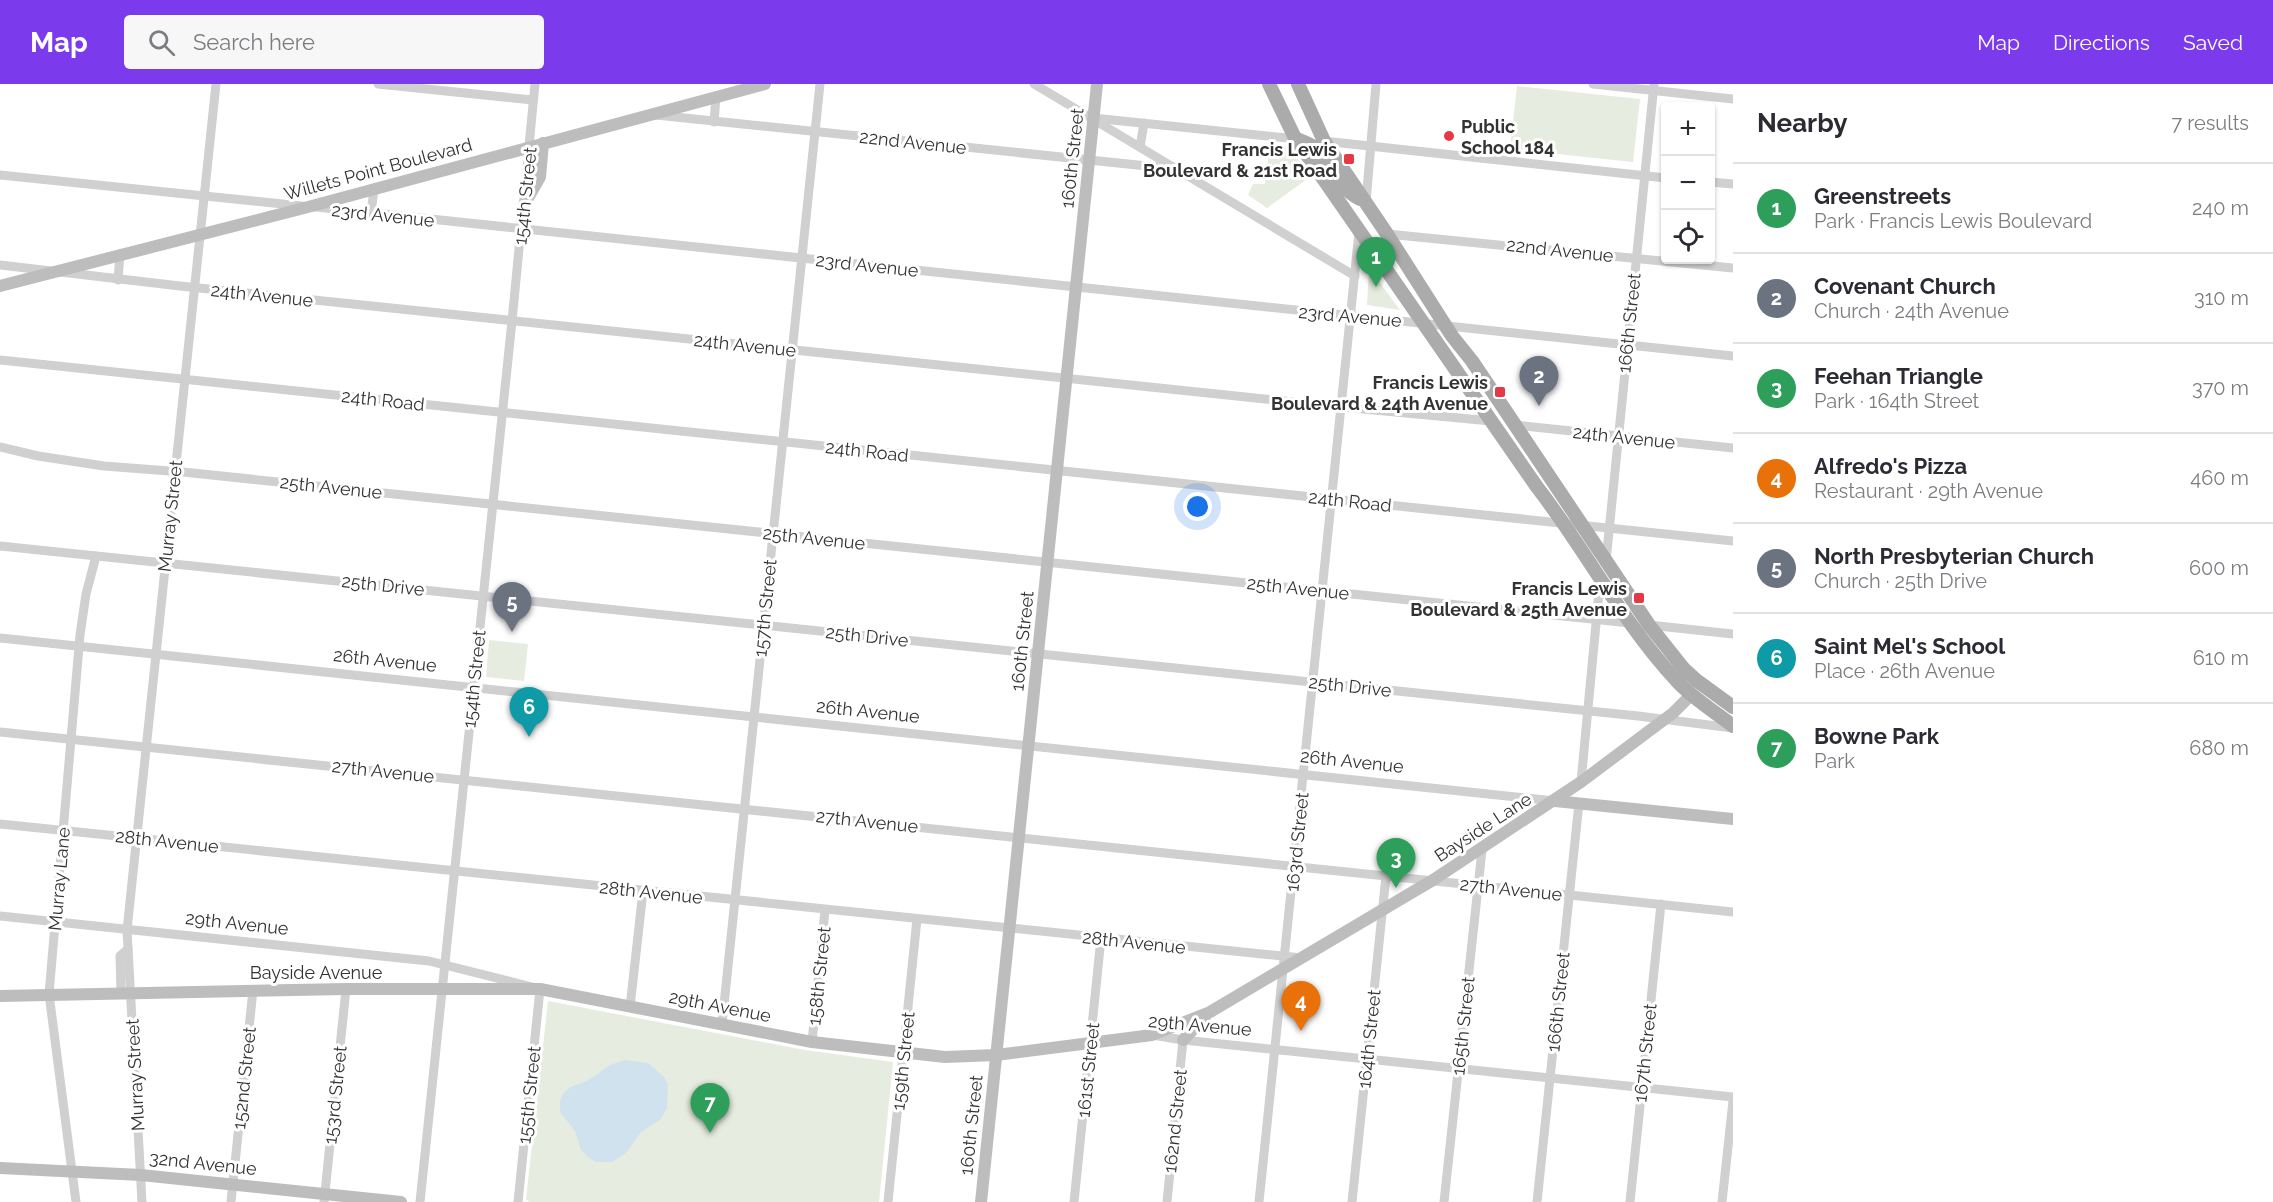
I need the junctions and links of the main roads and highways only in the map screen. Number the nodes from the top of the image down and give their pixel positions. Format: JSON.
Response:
{"nodes":[{"id":1,"x":1269,"y":84,"type":"edge"},
{"id":2,"x":1299,"y":84,"type":"edge"},
{"id":3,"x":1295,"y":138,"type":"junction"},
{"id":4,"x":1366,"y":202,"type":"junction"},
{"id":5,"x":1733,"y":707,"type":"edge"},
{"id":6,"x":1733,"y":727,"type":"edge"}],
"edges":[{"from":1,"to":3,"type":"main road"},
{"from":2,"to":4,"type":"main road"},
{"from":3,"to":4,"type":"main road"},
{"from":3,"to":6,"type":"main road"},
{"from":4,"to":5,"type":"main road"}]}
